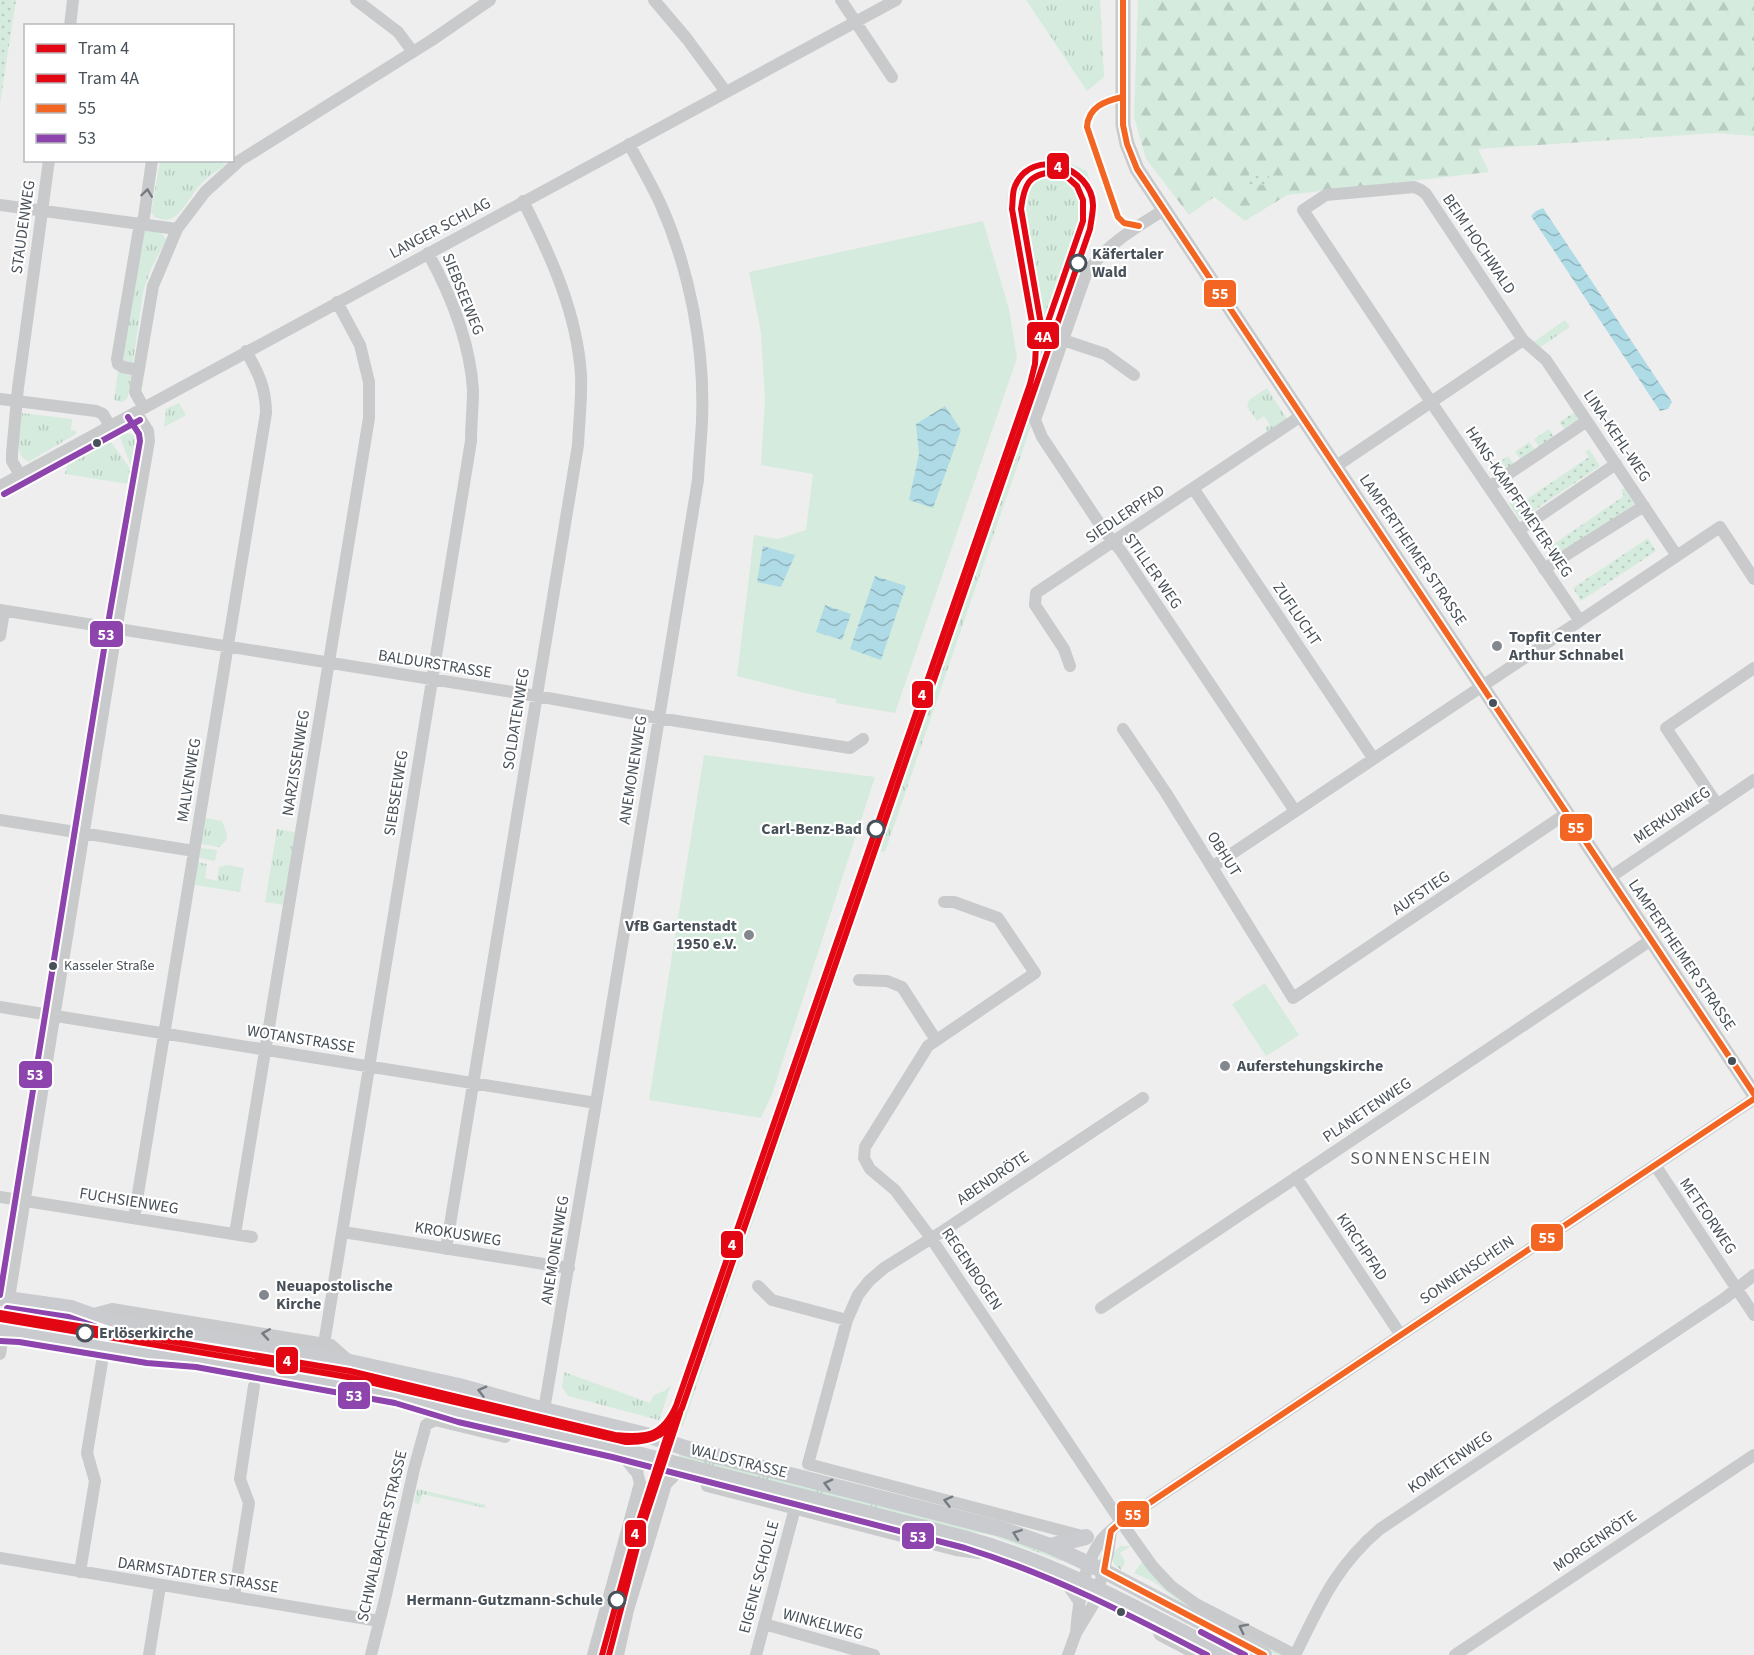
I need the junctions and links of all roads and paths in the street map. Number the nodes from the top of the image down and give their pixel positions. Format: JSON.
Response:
{"nodes":[{"id":1,"x":74,"y":0,"type":"edge"},
{"id":2,"x":356,"y":0,"type":"edge"},
{"id":3,"x":490,"y":0,"type":"edge"},
{"id":4,"x":654,"y":0,"type":"edge"},
{"id":5,"x":841,"y":0,"type":"edge"},
{"id":6,"x":896,"y":0,"type":"edge"},
{"id":7,"x":1123,"y":0,"type":"edge"},
{"id":8,"x":855,"y":22,"type":"junction"},
{"id":9,"x":70,"y":24,"type":"edge"},
{"id":10,"x":413,"y":52,"type":"junction"},
{"id":11,"x":892,"y":77,"type":"dead end"},
{"id":12,"x":726,"y":92,"type":"junction"},
{"id":13,"x":629,"y":144,"type":"junction"},
{"id":14,"x":236,"y":158,"type":"edge"},
{"id":15,"x":49,"y":162,"type":"edge"},
{"id":16,"x":152,"y":162,"type":"edge"},
{"id":17,"x":232,"y":162,"type":"edge"},
{"id":18,"x":523,"y":201,"type":"junction"},
{"id":19,"x":0,"y":205,"type":"edge"},
{"id":20,"x":1164,"y":210,"type":"junction"},
{"id":21,"x":41,"y":211,"type":"junction"},
{"id":22,"x":141,"y":224,"type":"junction"},
{"id":23,"x":177,"y":229,"type":"junction"},
{"id":24,"x":428,"y":253,"type":"junction"},
{"id":25,"x":337,"y":302,"type":"junction"},
{"id":26,"x":1063,"y":340,"type":"junction"},
{"id":27,"x":1523,"y":340,"type":"junction"},
{"id":28,"x":246,"y":351,"type":"junction"},
{"id":29,"x":138,"y":369,"type":"junction"},
{"id":30,"x":1134,"y":375,"type":"dead end"},
{"id":31,"x":0,"y":399,"type":"edge"},
{"id":32,"x":17,"y":401,"type":"junction"},
{"id":33,"x":1431,"y":402,"type":"junction"},
{"id":34,"x":140,"y":410,"type":"junction"},
{"id":35,"x":1301,"y":416,"type":"junction"},
{"id":36,"x":1587,"y":421,"type":"junction"},
{"id":37,"x":110,"y":426,"type":"junction"},
{"id":38,"x":1616,"y":464,"type":"junction"},
{"id":39,"x":1335,"y":467,"type":"junction"},
{"id":40,"x":20,"y":475,"type":"junction"},
{"id":41,"x":0,"y":486,"type":"edge"},
{"id":42,"x":1489,"y":487,"type":"junction"},
{"id":43,"x":1193,"y":488,"type":"junction"},
{"id":44,"x":1644,"y":506,"type":"junction"},
{"id":45,"x":1519,"y":530,"type":"junction"},
{"id":46,"x":1113,"y":542,"type":"junction"},
{"id":47,"x":1677,"y":556,"type":"junction"},
{"id":48,"x":1544,"y":569,"type":"junction"},
{"id":49,"x":1754,"y":579,"type":"edge"},
{"id":50,"x":2,"y":610,"type":"edge"},
{"id":51,"x":1580,"y":621,"type":"junction"},
{"id":52,"x":117,"y":629,"type":"junction"},
{"id":53,"x":0,"y":636,"type":"edge"},
{"id":54,"x":228,"y":647,"type":"junction"},
{"id":55,"x":328,"y":663,"type":"junction"},
{"id":56,"x":1070,"y":666,"type":"dead end"},
{"id":57,"x":1754,"y":668,"type":"edge"},
{"id":58,"x":432,"y":680,"type":"junction"},
{"id":59,"x":1482,"y":685,"type":"junction"},
{"id":60,"x":537,"y":696,"type":"junction"},
{"id":61,"x":658,"y":718,"type":"junction"},
{"id":62,"x":1123,"y":729,"type":"dead end"},
{"id":63,"x":863,"y":739,"type":"dead end"},
{"id":64,"x":1373,"y":758,"type":"junction"},
{"id":65,"x":1754,"y":780,"type":"edge"},
{"id":66,"x":1717,"y":804,"type":"junction"},
{"id":67,"x":1295,"y":811,"type":"junction"},
{"id":68,"x":1567,"y":813,"type":"junction"},
{"id":69,"x":0,"y":820,"type":"edge"},
{"id":70,"x":84,"y":834,"type":"junction"},
{"id":71,"x":194,"y":851,"type":"junction"},
{"id":72,"x":1212,"y":867,"type":"junction"},
{"id":73,"x":1609,"y":878,"type":"junction"},
{"id":74,"x":944,"y":902,"type":"dead end"},
{"id":75,"x":1651,"y":940,"type":"junction"},
{"id":76,"x":859,"y":980,"type":"dead end"},
{"id":77,"x":1293,"y":998,"type":"joint"},
{"id":78,"x":0,"y":1007,"type":"edge"},
{"id":79,"x":54,"y":1016,"type":"junction"},
{"id":80,"x":165,"y":1035,"type":"junction"},
{"id":81,"x":936,"y":1040,"type":"junction"},
{"id":82,"x":266,"y":1050,"type":"junction"},
{"id":83,"x":368,"y":1066,"type":"junction"},
{"id":84,"x":473,"y":1083,"type":"junction"},
{"id":85,"x":1754,"y":1094,"type":"edge"},
{"id":86,"x":1143,"y":1098,"type":"dead end"},
{"id":87,"x":1754,"y":1099,"type":"edge"},
{"id":88,"x":597,"y":1103,"type":"junction"},
{"id":89,"x":1655,"y":1165,"type":"junction"},
{"id":90,"x":1296,"y":1178,"type":"junction"},
{"id":91,"x":0,"y":1197,"type":"edge"},
{"id":92,"x":24,"y":1200,"type":"junction"},
{"id":93,"x":134,"y":1218,"type":"junction"},
{"id":94,"x":343,"y":1232,"type":"junction"},
{"id":95,"x":235,"y":1234,"type":"junction"},
{"id":96,"x":252,"y":1237,"type":"dead end"},
{"id":97,"x":931,"y":1238,"type":"junction"},
{"id":98,"x":446,"y":1249,"type":"junction"},
{"id":99,"x":569,"y":1269,"type":"junction"},
{"id":100,"x":1754,"y":1275,"type":"edge"},
{"id":101,"x":758,"y":1286,"type":"dead end"},
{"id":102,"x":1737,"y":1288,"type":"junction"},
{"id":103,"x":4,"y":1299,"type":"edge"},
{"id":104,"x":1101,"y":1308,"type":"dead end"},
{"id":105,"x":90,"y":1315,"type":"junction"},
{"id":106,"x":1754,"y":1315,"type":"edge"},
{"id":107,"x":847,"y":1320,"type":"junction"},
{"id":108,"x":2,"y":1333,"type":"edge"},
{"id":109,"x":1400,"y":1334,"type":"junction"},
{"id":110,"x":324,"y":1344,"type":"junction"},
{"id":111,"x":0,"y":1354,"type":"edge"},
{"id":112,"x":102,"y":1362,"type":"dead end"},
{"id":113,"x":350,"y":1362,"type":"junction"},
{"id":114,"x":254,"y":1386,"type":"dead end"},
{"id":115,"x":544,"y":1410,"type":"junction"},
{"id":116,"x":544,"y":1432,"type":"junction"},
{"id":117,"x":505,"y":1437,"type":"joint"},
{"id":118,"x":621,"y":1450,"type":"junction"},
{"id":119,"x":1754,"y":1455,"type":"edge"},
{"id":120,"x":808,"y":1464,"type":"junction"},
{"id":121,"x":636,"y":1469,"type":"joint"},
{"id":122,"x":790,"y":1474,"type":"junction"},
{"id":123,"x":691,"y":1476,"type":"junction"},
{"id":124,"x":634,"y":1502,"type":"junction"},
{"id":125,"x":795,"y":1508,"type":"junction"},
{"id":126,"x":658,"y":1509,"type":"junction"},
{"id":127,"x":1121,"y":1522,"type":"junction"},
{"id":128,"x":1099,"y":1535,"type":"junction"},
{"id":129,"x":1050,"y":1546,"type":"junction"},
{"id":130,"x":994,"y":1547,"type":"junction"},
{"id":131,"x":4,"y":1561,"type":"edge"},
{"id":132,"x":1097,"y":1568,"type":"junction"},
{"id":133,"x":80,"y":1572,"type":"junction"},
{"id":134,"x":160,"y":1586,"type":"junction"},
{"id":135,"x":1087,"y":1590,"type":"junction"},
{"id":136,"x":234,"y":1596,"type":"junction"},
{"id":137,"x":1153,"y":1618,"type":"junction"},
{"id":138,"x":379,"y":1621,"type":"junction"},
{"id":139,"x":764,"y":1624,"type":"junction"},
{"id":140,"x":1076,"y":1633,"type":"junction"},
{"id":141,"x":149,"y":1655,"type":"edge"},
{"id":142,"x":370,"y":1655,"type":"edge"},
{"id":143,"x":593,"y":1655,"type":"edge"},
{"id":144,"x":618,"y":1655,"type":"edge"},
{"id":145,"x":756,"y":1655,"type":"edge"},
{"id":146,"x":874,"y":1655,"type":"edge"},
{"id":147,"x":1068,"y":1655,"type":"edge"},
{"id":148,"x":1198,"y":1655,"type":"edge"},
{"id":149,"x":1227,"y":1655,"type":"edge"},
{"id":150,"x":1264,"y":1655,"type":"edge"},
{"id":151,"x":1295,"y":1655,"type":"edge"},
{"id":152,"x":1455,"y":1655,"type":"edge"}],
"edges":[{"from":1,"to":9,"type":"street"},
{"from":2,"to":10,"type":"street"},
{"from":3,"to":10,"type":"street"},
{"from":4,"to":12,"type":"street"},
{"from":5,"to":8,"type":"street"},
{"from":6,"to":8,"type":"street","name":"LANGER SCHLAG"},
{"from":7,"to":20,"type":"street","name":"LAMPERTHEIMER STRASSE"},
{"from":8,"to":11,"type":"street"},
{"from":8,"to":12,"type":"street","name":"LANGER SCHLAG"},
{"from":10,"to":14,"type":"street"},
{"from":12,"to":13,"type":"street","name":"LANGER SCHLAG"},
{"from":13,"to":18,"type":"street","name":"LANGER SCHLAG"},
{"from":13,"to":61,"type":"street","name":"ANEMONENWEG"},
{"from":15,"to":21,"type":"street","name":"STAUDENWEG"},
{"from":22,"to":16,"type":"street","one_way":true},
{"from":17,"to":23,"type":"street"},
{"from":18,"to":24,"type":"street","name":"LANGER SCHLAG"},
{"from":18,"to":60,"type":"street","name":"SOLDATENWEG"},
{"from":19,"to":21,"type":"street"},
{"from":20,"to":26,"type":"street","name":"STILLER WEG"},
{"from":20,"to":35,"type":"street","name":"LAMPERTHEIMER STRASSE"},
{"from":21,"to":22,"type":"street"},
{"from":21,"to":32,"type":"street","name":"STAUDENWEG"},
{"from":22,"to":23,"type":"street"},
{"from":22,"to":29,"type":"street"},
{"from":23,"to":29,"type":"street"},
{"from":24,"to":25,"type":"street","name":"LANGER SCHLAG"},
{"from":24,"to":58,"type":"street","name":"SIEBSEEWEG"},
{"from":25,"to":28,"type":"street","name":"LANGER SCHLAG"},
{"from":25,"to":55,"type":"street","name":"NARZISSENWEG"},
{"from":26,"to":30,"type":"street"},
{"from":26,"to":46,"type":"street","name":"STILLER WEG"},
{"from":27,"to":33,"type":"street"},
{"from":27,"to":33,"type":"street","name":"BEIM HOCHWALD"},
{"from":27,"to":36,"type":"street","name":"LINA-KEHL-WEG"},
{"from":28,"to":34,"type":"street","name":"LANGER SCHLAG"},
{"from":28,"to":54,"type":"street","name":"MALVENWEG"},
{"from":29,"to":34,"type":"street"},
{"from":31,"to":32,"type":"street"},
{"from":32,"to":37,"type":"street"},
{"from":32,"to":40,"type":"street","name":"STAUDENWEG"},
{"from":33,"to":39,"type":"street"},
{"from":33,"to":42,"type":"street","name":"HANS-KAMPFFMEYER-WEG"},
{"from":34,"to":37,"type":"street","name":"LANGER SCHLAG"},
{"from":34,"to":52,"type":"street"},
{"from":35,"to":39,"type":"street","name":"LAMPERTHEIMER STRASSE"},
{"from":35,"to":43,"type":"street","name":"SIEDLERPFAD"},
{"from":36,"to":38,"type":"street","name":"LINA-KEHL-WEG"},
{"from":36,"to":42,"type":"street"},
{"from":37,"to":40,"type":"street","name":"LANGER SCHLAG"},
{"from":38,"to":44,"type":"street","name":"LINA-KEHL-WEG"},
{"from":38,"to":45,"type":"street"},
{"from":39,"to":59,"type":"street","name":"LAMPERTHEIMER STRASSE"},
{"from":40,"to":41,"type":"street","name":"LANGER SCHLAG"},
{"from":42,"to":45,"type":"street","name":"HANS-KAMPFFMEYER-WEG"},
{"from":43,"to":46,"type":"street","name":"SIEDLERPFAD"},
{"from":43,"to":64,"type":"street","name":"ZUFLUCHT"},
{"from":44,"to":47,"type":"street","name":"LINA-KEHL-WEG"},
{"from":44,"to":48,"type":"street"},
{"from":45,"to":48,"type":"street","name":"HANS-KAMPFFMEYER-WEG"},
{"from":46,"to":56,"type":"street","name":"SIEDLERPFAD"},
{"from":46,"to":67,"type":"street","name":"STILLER WEG"},
{"from":47,"to":49,"type":"street"},
{"from":47,"to":51,"type":"street"},
{"from":48,"to":51,"type":"street","name":"HANS-KAMPFFMEYER-WEG"},
{"from":50,"to":52,"type":"street","name":"BALDURSTRASSE"},
{"from":50,"to":53,"type":"street"},
{"from":51,"to":59,"type":"street"},
{"from":52,"to":54,"type":"street","name":"BALDURSTRASSE"},
{"from":52,"to":70,"type":"street"},
{"from":54,"to":55,"type":"street","name":"BALDURSTRASSE"},
{"from":54,"to":71,"type":"street","name":"MALVENWEG"},
{"from":55,"to":58,"type":"street","name":"BALDURSTRASSE"},
{"from":55,"to":82,"type":"street","name":"NARZISSENWEG"},
{"from":57,"to":66,"type":"street"},
{"from":58,"to":60,"type":"street","name":"BALDURSTRASSE"},
{"from":58,"to":83,"type":"street","name":"SIEBSEEWEG"},
{"from":59,"to":64,"type":"street"},
{"from":59,"to":68,"type":"street","name":"LAMPERTHEIMER STRASSE"},
{"from":60,"to":61,"type":"street","name":"BALDURSTRASSE"},
{"from":60,"to":84,"type":"street","name":"SOLDATENWEG"},
{"from":61,"to":63,"type":"street","name":"BALDURSTRASSE"},
{"from":61,"to":88,"type":"street","name":"ANEMONENWEG"},
{"from":62,"to":72,"type":"street","name":"OBHUT"},
{"from":64,"to":67,"type":"street"},
{"from":65,"to":66,"type":"street","name":"MERKURWEG"},
{"from":66,"to":73,"type":"street","name":"MERKURWEG"},
{"from":67,"to":72,"type":"street"},
{"from":68,"to":73,"type":"street","name":"LAMPERTHEIMER STRASSE"},
{"from":68,"to":77,"type":"street","name":"AUFSTIEG"},
{"from":69,"to":70,"type":"street"},
{"from":70,"to":71,"type":"street"},
{"from":70,"to":79,"type":"street"},
{"from":71,"to":80,"type":"street","name":"MALVENWEG"},
{"from":72,"to":77,"type":"street","name":"OBHUT"},
{"from":73,"to":75,"type":"street","name":"LAMPERTHEIMER STRASSE"},
{"from":74,"to":81,"type":"street","name":"REGENBOGEN"},
{"from":75,"to":85,"type":"street","name":"LAMPERTHEIMER STRASSE"},
{"from":75,"to":90,"type":"street","name":"PLANETENWEG"},
{"from":76,"to":81,"type":"street"},
{"from":78,"to":79,"type":"street","name":"WOTANSTRASSE"},
{"from":79,"to":80,"type":"street","name":"WOTANSTRASSE"},
{"from":79,"to":92,"type":"street"},
{"from":80,"to":82,"type":"street","name":"WOTANSTRASSE"},
{"from":80,"to":93,"type":"street","name":"MALVENWEG"},
{"from":81,"to":97,"type":"street","name":"REGENBOGEN"},
{"from":82,"to":83,"type":"street","name":"WOTANSTRASSE"},
{"from":82,"to":95,"type":"street","name":"NARZISSENWEG"},
{"from":83,"to":84,"type":"street","name":"WOTANSTRASSE"},
{"from":83,"to":94,"type":"street","name":"SIEBSEEWEG"},
{"from":84,"to":88,"type":"street","name":"WOTANSTRASSE"},
{"from":84,"to":98,"type":"street","name":"SOLDATENWEG"},
{"from":86,"to":97,"type":"street","name":"ABENDRÖTE"},
{"from":87,"to":89,"type":"street","name":"SONNENSCHEIN"},
{"from":88,"to":99,"type":"street","name":"ANEMONENWEG"},
{"from":89,"to":102,"type":"street","name":"METEORWEG"},
{"from":89,"to":109,"type":"street","name":"SONNENSCHEIN"},
{"from":90,"to":104,"type":"street","name":"PLANETENWEG"},
{"from":90,"to":109,"type":"street","name":"KIRCHPFAD"},
{"from":91,"to":92,"type":"street","name":"FUCHSIENWEG"},
{"from":92,"to":93,"type":"street","name":"FUCHSIENWEG"},
{"from":92,"to":103,"type":"street"},
{"from":93,"to":95,"type":"street","name":"FUCHSIENWEG"},
{"from":94,"to":98,"type":"street","name":"KROKUSWEG"},
{"from":94,"to":110,"type":"street","name":"SIEBSEEWEG"},
{"from":95,"to":96,"type":"street","name":"FUCHSIENWEG"},
{"from":97,"to":107,"type":"street","name":"ABENDRÖTE"},
{"from":97,"to":127,"type":"street","name":"REGENBOGEN"},
{"from":98,"to":99,"type":"street","name":"KROKUSWEG"},
{"from":99,"to":115,"type":"street","name":"ANEMONENWEG"},
{"from":100,"to":102,"type":"street","name":"KOMETENWEG"},
{"from":101,"to":107,"type":"street"},
{"from":102,"to":106,"type":"street","name":"METEORWEG"},
{"from":102,"to":151,"type":"street","name":"KOMETENWEG"},
{"from":103,"to":105,"type":"main road","name":"WALDSTRASSE"},
{"from":103,"to":108,"type":"street"},
{"from":110,"to":105,"type":"street","name":"WALDSTRASSE","one_way":true},
{"from":105,"to":113,"type":"main road","name":"WALDSTRASSE"},
{"from":107,"to":120,"type":"street","name":"ABENDRÖTE"},
{"from":108,"to":111,"type":"street"},
{"from":108,"to":116,"type":"main road","name":"WALDSTRASSE"},
{"from":109,"to":127,"type":"street","name":"SONNENSCHEIN"},
{"from":110,"to":113,"type":"street","name":"WALDSTRASSE"},
{"from":112,"to":133,"type":"street"},
{"from":115,"to":113,"type":"main road","name":"WALDSTRASSE","one_way":true},
{"from":114,"to":136,"type":"street"},
{"from":115,"to":122,"type":"main road","name":"WALDSTRASSE"},
{"from":116,"to":117,"type":"main road"},
{"from":116,"to":118,"type":"main road","name":"WALDSTRASSE"},
{"from":117,"to":138,"type":"street","name":"SCHWALBACHER STRASSE"},
{"from":118,"to":121,"type":"main road"},
{"from":118,"to":123,"type":"main road","name":"WALDSTRASSE"},
{"from":119,"to":152,"type":"street","name":"MORGENRÖTE"},
{"from":120,"to":122,"type":"main road"},
{"from":128,"to":120,"type":"street","name":"WALDSTRASSE","one_way":true},
{"from":121,"to":124,"type":"street"},
{"from":129,"to":122,"type":"main road","name":"WALDSTRASSE","one_way":true},
{"from":123,"to":125,"type":"street","name":"WALDSTRASSE"},
{"from":123,"to":126,"type":"street"},
{"from":123,"to":130,"type":"main road","name":"WALDSTRASSE"},
{"from":124,"to":126,"type":"street"},
{"from":124,"to":143,"type":"street"},
{"from":125,"to":130,"type":"street","name":"WALDSTRASSE"},
{"from":125,"to":139,"type":"street","name":"EIGENE SCHOLLE"},
{"from":126,"to":144,"type":"street"},
{"from":127,"to":128,"type":"street","name":"SONNENSCHEIN"},
{"from":151,"to":127,"type":"street","one_way":true},
{"from":128,"to":129,"type":"main road"},
{"from":128,"to":132,"type":"street","name":"SONNENSCHEIN"},
{"from":129,"to":132,"type":"main road","name":"WALDSTRASSE"},
{"from":130,"to":135,"type":"main road","name":"WALDSTRASSE"},
{"from":131,"to":133,"type":"street","name":"DARMSTADTER STRASSE"},
{"from":132,"to":135,"type":"street"},
{"from":132,"to":150,"type":"main road","name":"WALDSTRASSE"},
{"from":133,"to":134,"type":"street","name":"DARMSTADTER STRASSE"},
{"from":134,"to":136,"type":"street","name":"DARMSTADTER STRASSE"},
{"from":134,"to":141,"type":"street"},
{"from":135,"to":137,"type":"main road"},
{"from":135,"to":140,"type":"street"},
{"from":135,"to":140,"type":"street"},
{"from":136,"to":138,"type":"street","name":"DARMSTADTER STRASSE"},
{"from":137,"to":148,"type":"street"},
{"from":137,"to":149,"type":"main road"},
{"from":138,"to":142,"type":"street","name":"SCHWALBACHER STRASSE"},
{"from":139,"to":145,"type":"street","name":"EIGENE SCHOLLE"},
{"from":139,"to":146,"type":"street","name":"WINKELWEG"},
{"from":140,"to":147,"type":"street"}]}
